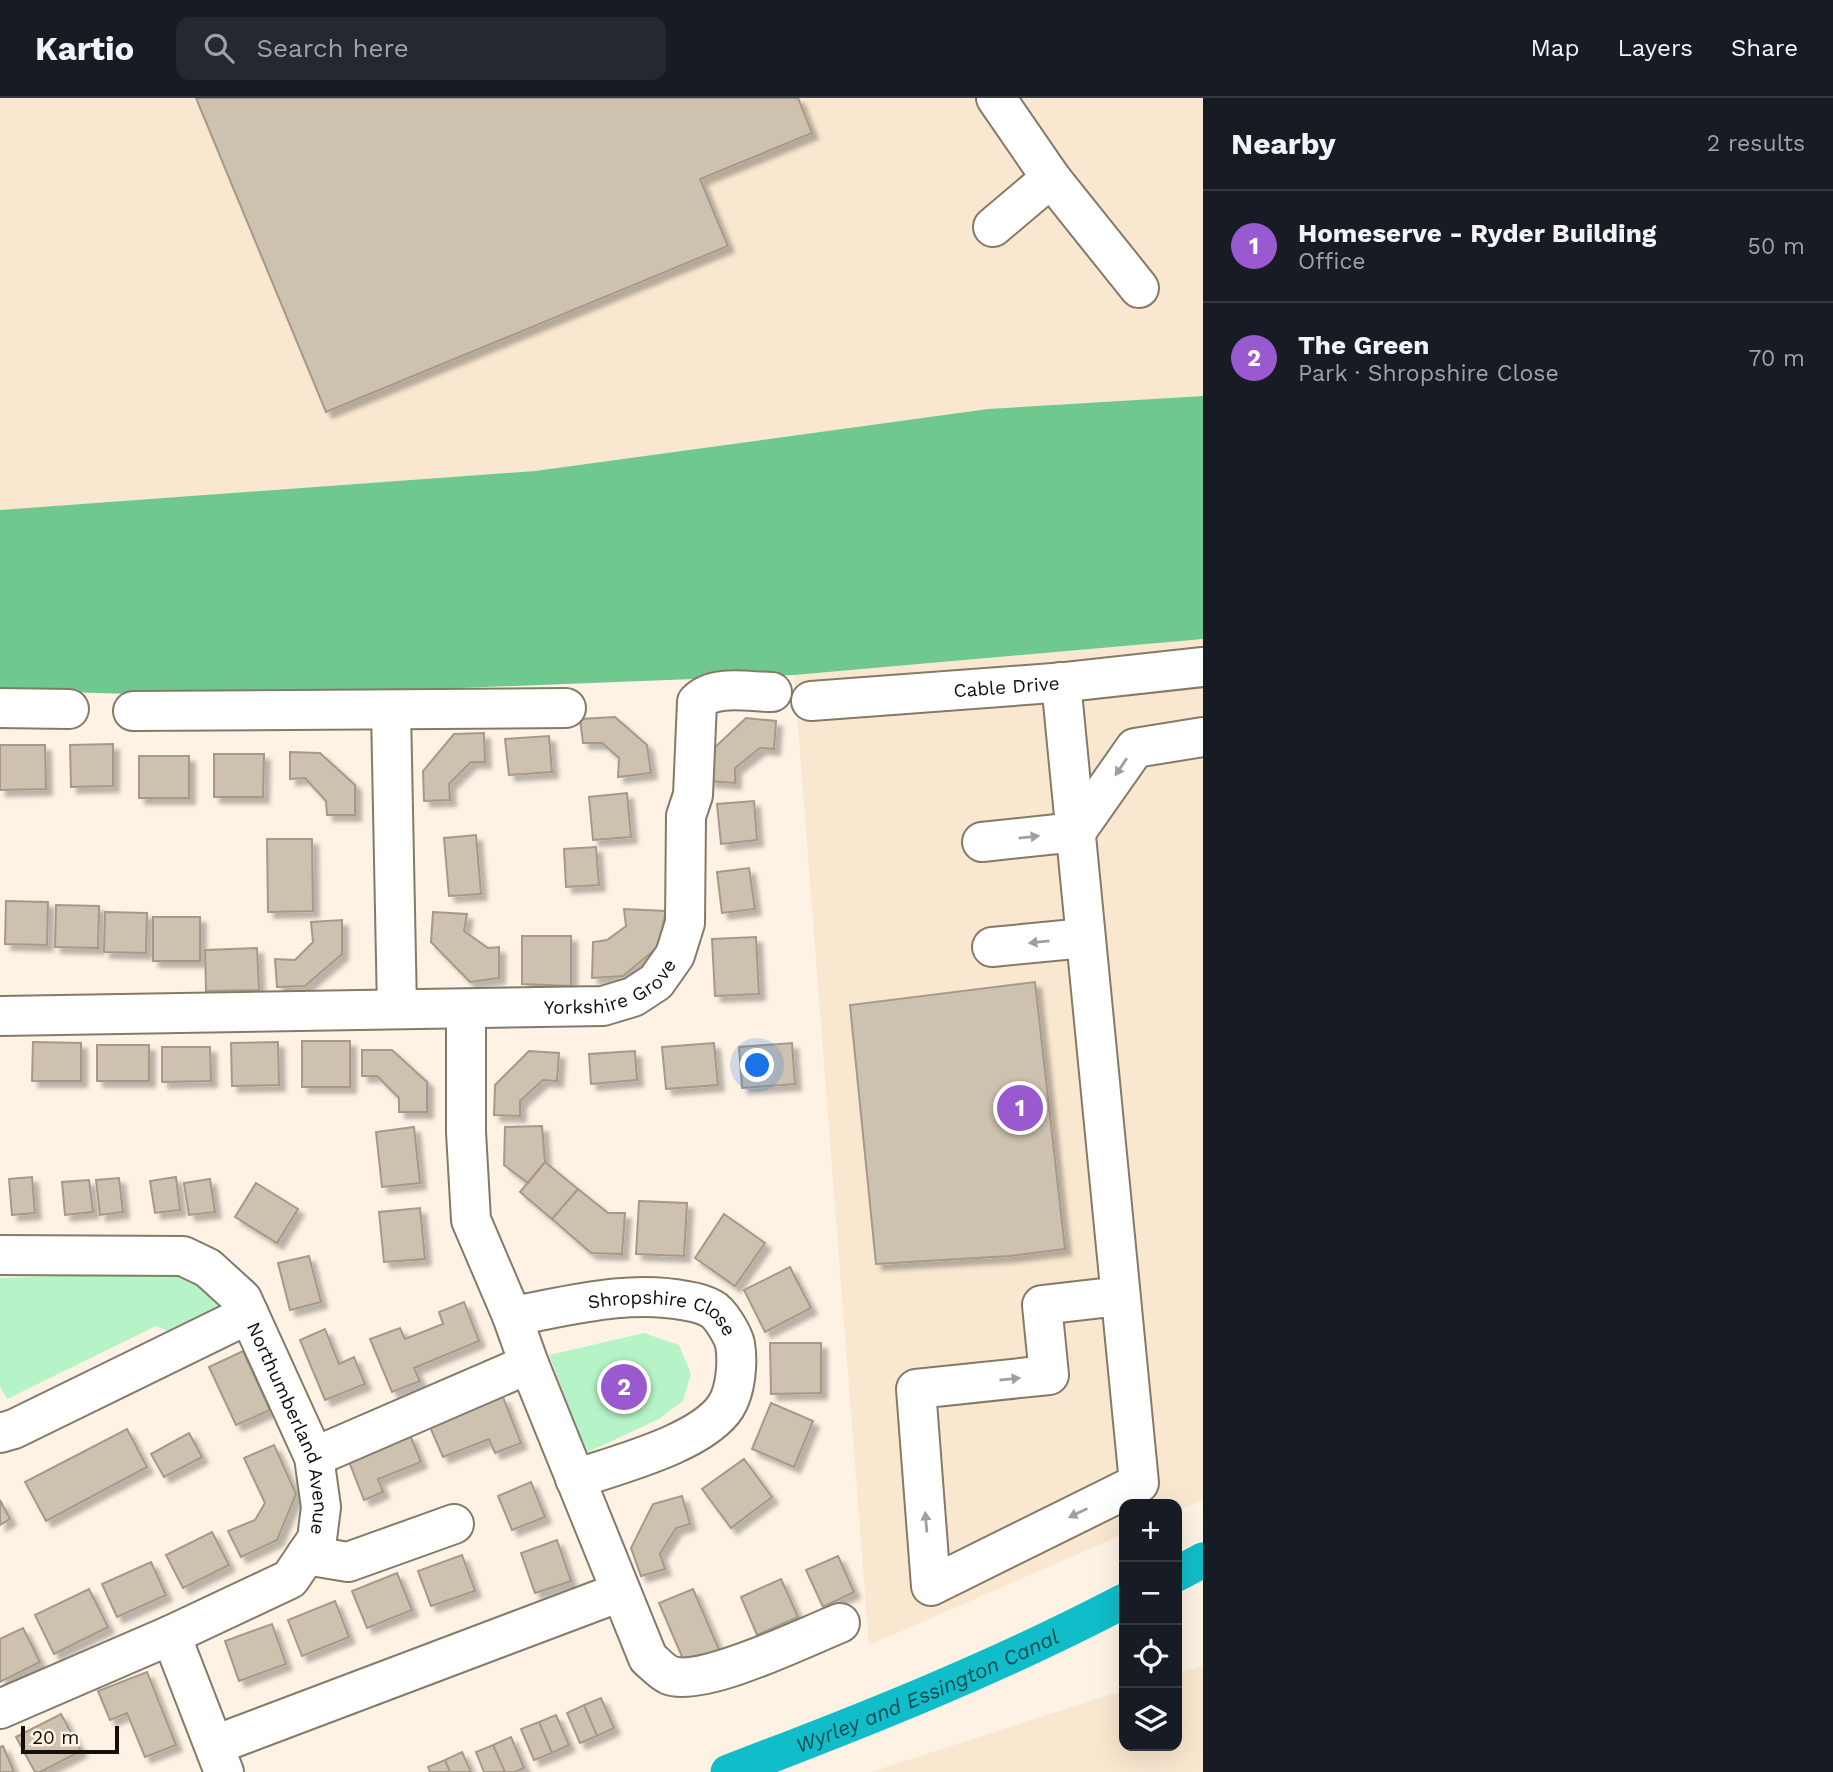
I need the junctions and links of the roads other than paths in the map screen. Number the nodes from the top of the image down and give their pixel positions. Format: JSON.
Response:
{"nodes":[{"id":1,"x":996,"y":98,"type":"edge"},
{"id":2,"x":1051,"y":178,"type":"junction"},
{"id":3,"x":993,"y":227,"type":"dead end"},
{"id":4,"x":1139,"y":288,"type":"dead end"},
{"id":5,"x":1203,"y":667,"type":"edge"},
{"id":6,"x":1061,"y":682,"type":"junction"},
{"id":7,"x":772,"y":692,"type":"dead end"},
{"id":8,"x":811,"y":701,"type":"dead end"},
{"id":9,"x":0,"y":708,"type":"edge"},
{"id":10,"x":566,"y":708,"type":"dead end"},
{"id":11,"x":69,"y":709,"type":"dead end"},
{"id":12,"x":391,"y":710,"type":"junction"},
{"id":13,"x":133,"y":711,"type":"dead end"},
{"id":14,"x":1203,"y":737,"type":"edge"},
{"id":15,"x":1076,"y":832,"type":"junction"},
{"id":16,"x":982,"y":842,"type":"dead end"},
{"id":17,"x":1085,"y":938,"type":"junction"},
{"id":18,"x":992,"y":947,"type":"dead end"},
{"id":19,"x":397,"y":1009,"type":"junction"},
{"id":20,"x":466,"y":1009,"type":"junction"},
{"id":21,"x":0,"y":1016,"type":"edge"},
{"id":22,"x":0,"y":1255,"type":"edge"},
{"id":23,"x":1121,"y":1296,"type":"junction"},
{"id":24,"x":249,"y":1314,"type":"junction"},
{"id":25,"x":512,"y":1316,"type":"junction"},
{"id":26,"x":529,"y":1364,"type":"junction"},
{"id":27,"x":0,"y":1433,"type":"edge"},
{"id":28,"x":314,"y":1457,"type":"junction"},
{"id":29,"x":575,"y":1479,"type":"junction"},
{"id":30,"x":454,"y":1524,"type":"dead end"},
{"id":31,"x":306,"y":1555,"type":"junction"},
{"id":32,"x":620,"y":1592,"type":"junction"},
{"id":33,"x":840,"y":1623,"type":"dead end"},
{"id":34,"x":171,"y":1635,"type":"junction"},
{"id":35,"x":0,"y":1709,"type":"edge"},
{"id":36,"x":219,"y":1759,"type":"edge"}],
"edges":[{"from":1,"to":2,"type":"street"},
{"from":2,"to":3,"type":"street"},
{"from":2,"to":4,"type":"street"},
{"from":5,"to":6,"type":"street","name":"Cable Drive"},
{"from":6,"to":8,"type":"street","name":"Cable Drive"},
{"from":6,"to":15,"type":"street"},
{"from":7,"to":20,"type":"street","name":"Yorkshire Grove"},
{"from":9,"to":11,"type":"street"},
{"from":10,"to":12,"type":"street"},
{"from":12,"to":13,"type":"street"},
{"from":12,"to":19,"type":"street"},
{"from":14,"to":15,"type":"street","one_way":true},
{"from":16,"to":15,"type":"street","one_way":true},
{"from":15,"to":17,"type":"street"},
{"from":17,"to":18,"type":"street","one_way":true},
{"from":17,"to":23,"type":"street"},
{"from":19,"to":20,"type":"street","name":"Yorkshire Grove"},
{"from":19,"to":21,"type":"street","name":"Yorkshire Grove"},
{"from":20,"to":25,"type":"street"},
{"from":22,"to":24,"type":"street","name":"Northumberland Avenue"},
{"from":23,"to":23,"type":"street","one_way":true},
{"from":24,"to":27,"type":"street"},
{"from":24,"to":28,"type":"street","name":"Northumberland Avenue"},
{"from":25,"to":26,"type":"street"},
{"from":25,"to":29,"type":"street","name":"Shropshire Close"},
{"from":26,"to":28,"type":"street"},
{"from":26,"to":29,"type":"street"},
{"from":28,"to":31,"type":"street","name":"Northumberland Avenue"},
{"from":29,"to":32,"type":"street"},
{"from":30,"to":31,"type":"street"},
{"from":31,"to":34,"type":"street","name":"Northumberland Avenue"},
{"from":32,"to":33,"type":"street"},
{"from":32,"to":36,"type":"street"},
{"from":34,"to":35,"type":"street","name":"Northumberland Avenue"},
{"from":34,"to":36,"type":"street"}]}
